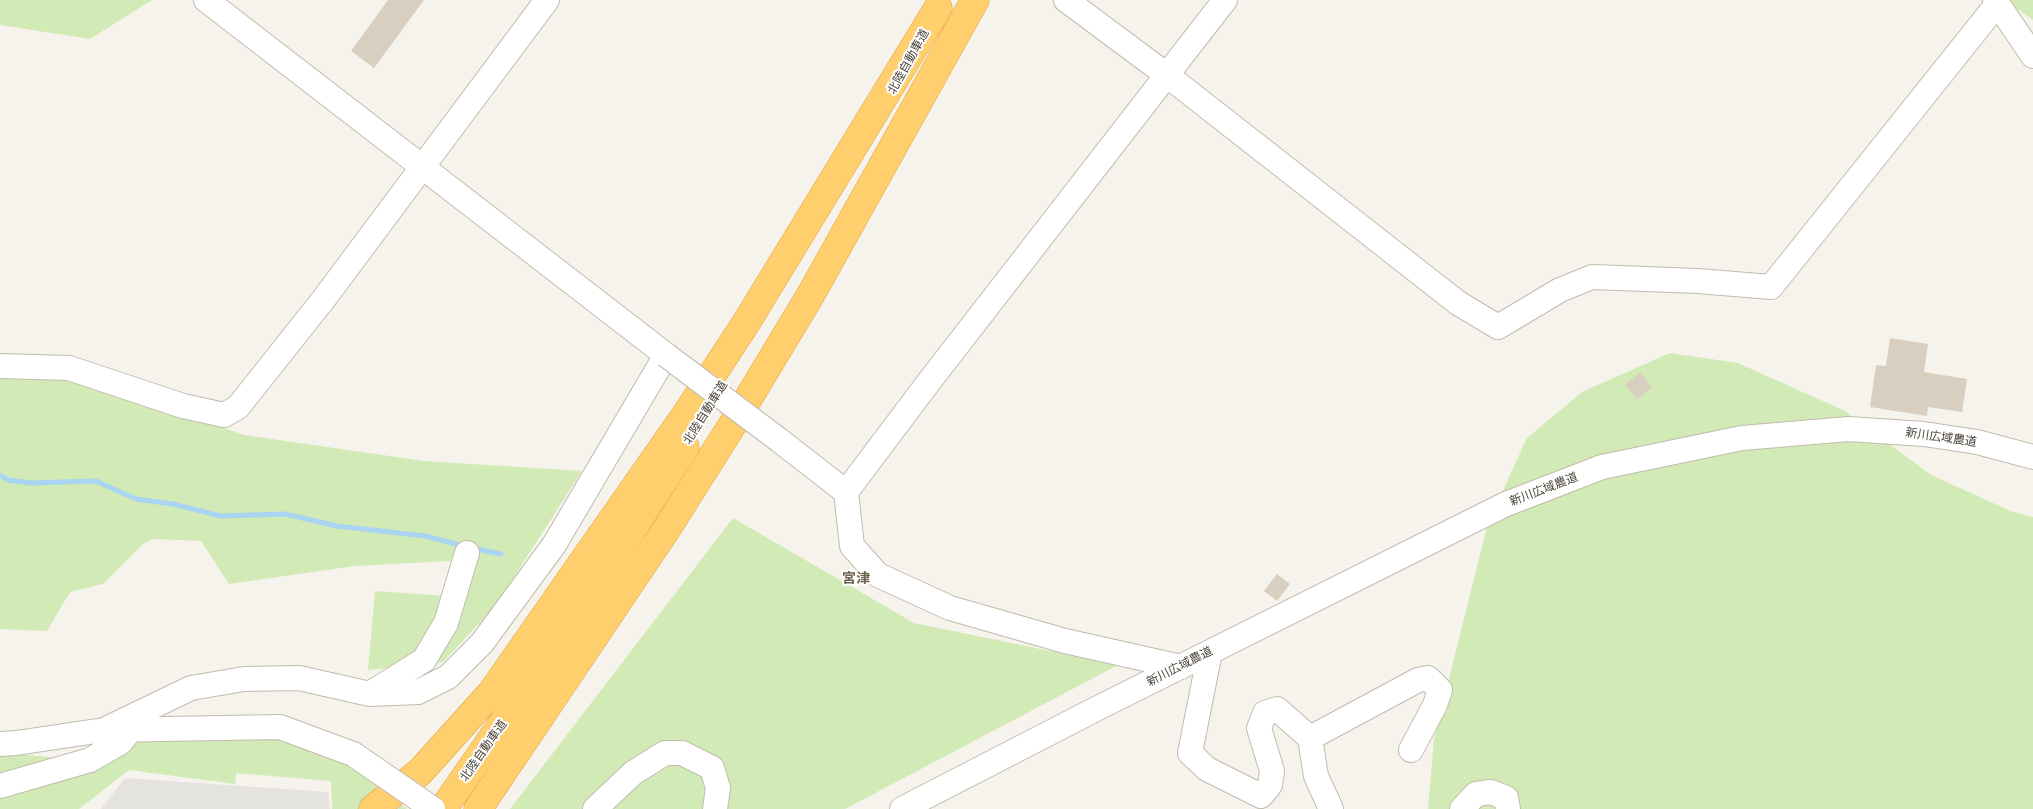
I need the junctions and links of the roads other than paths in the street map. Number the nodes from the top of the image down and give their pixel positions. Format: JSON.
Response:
{"nodes":[{"id":1,"x":206,"y":0,"type":"edge"},
{"id":2,"x":547,"y":0,"type":"edge"},
{"id":3,"x":975,"y":0,"type":"edge"},
{"id":4,"x":1066,"y":0,"type":"edge"},
{"id":5,"x":1226,"y":0,"type":"edge"},
{"id":6,"x":1997,"y":2,"type":"edge"},
{"id":7,"x":941,"y":4,"type":"edge"},
{"id":8,"x":2033,"y":56,"type":"edge"},
{"id":9,"x":1168,"y":76,"type":"junction"},
{"id":10,"x":423,"y":166,"type":"junction"},
{"id":11,"x":666,"y":355,"type":"junction"},
{"id":12,"x":0,"y":366,"type":"edge"},
{"id":13,"x":2033,"y":457,"type":"edge"},
{"id":14,"x":846,"y":492,"type":"junction"},
{"id":15,"x":468,"y":553,"type":"dead end"},
{"id":16,"x":1210,"y":652,"type":"junction"},
{"id":17,"x":1181,"y":667,"type":"junction"},
{"id":18,"x":370,"y":694,"type":"junction"},
{"id":19,"x":131,"y":729,"type":"junction"},
{"id":20,"x":104,"y":730,"type":"junction"},
{"id":21,"x":1310,"y":738,"type":"junction"},
{"id":22,"x":0,"y":744,"type":"edge"},
{"id":23,"x":1410,"y":750,"type":"dead end"},
{"id":24,"x":0,"y":786,"type":"edge"},
{"id":25,"x":908,"y":806,"type":"edge"},
{"id":26,"x":374,"y":809,"type":"edge"},
{"id":27,"x":433,"y":809,"type":"edge"},
{"id":28,"x":444,"y":809,"type":"edge"},
{"id":29,"x":478,"y":809,"type":"edge"},
{"id":30,"x":595,"y":809,"type":"edge"},
{"id":31,"x":715,"y":809,"type":"edge"},
{"id":32,"x":1331,"y":809,"type":"edge"},
{"id":33,"x":1462,"y":809,"type":"edge"},
{"id":34,"x":1508,"y":809,"type":"edge"}],
"edges":[{"from":1,"to":10,"type":"street"},
{"from":2,"to":10,"type":"street"},
{"from":3,"to":29,"type":"highway"},
{"from":4,"to":9,"type":"street"},
{"from":5,"to":9,"type":"street"},
{"from":6,"to":8,"type":"street"},
{"from":6,"to":9,"type":"street"},
{"from":7,"to":26,"type":"highway"},
{"from":7,"to":28,"type":"highway","name":"北陸自動車道"},
{"from":9,"to":14,"type":"street"},
{"from":10,"to":11,"type":"street"},
{"from":10,"to":12,"type":"street"},
{"from":11,"to":14,"type":"street","bridge":true},
{"from":11,"to":18,"type":"street"},
{"from":13,"to":16,"type":"street","name":"新川広域農道"},
{"from":14,"to":17,"type":"street"},
{"from":15,"to":18,"type":"street"},
{"from":16,"to":17,"type":"street","name":"新川広域農道"},
{"from":16,"to":21,"type":"street"},
{"from":17,"to":25,"type":"street","name":"新川広域農道"},
{"from":18,"to":20,"type":"street"},
{"from":19,"to":20,"type":"street"},
{"from":19,"to":24,"type":"street"},
{"from":19,"to":27,"type":"street","bridge":true},
{"from":20,"to":22,"type":"street"},
{"from":21,"to":23,"type":"street"},
{"from":21,"to":32,"type":"street"},
{"from":30,"to":31,"type":"street"},
{"from":33,"to":34,"type":"street"}]}
